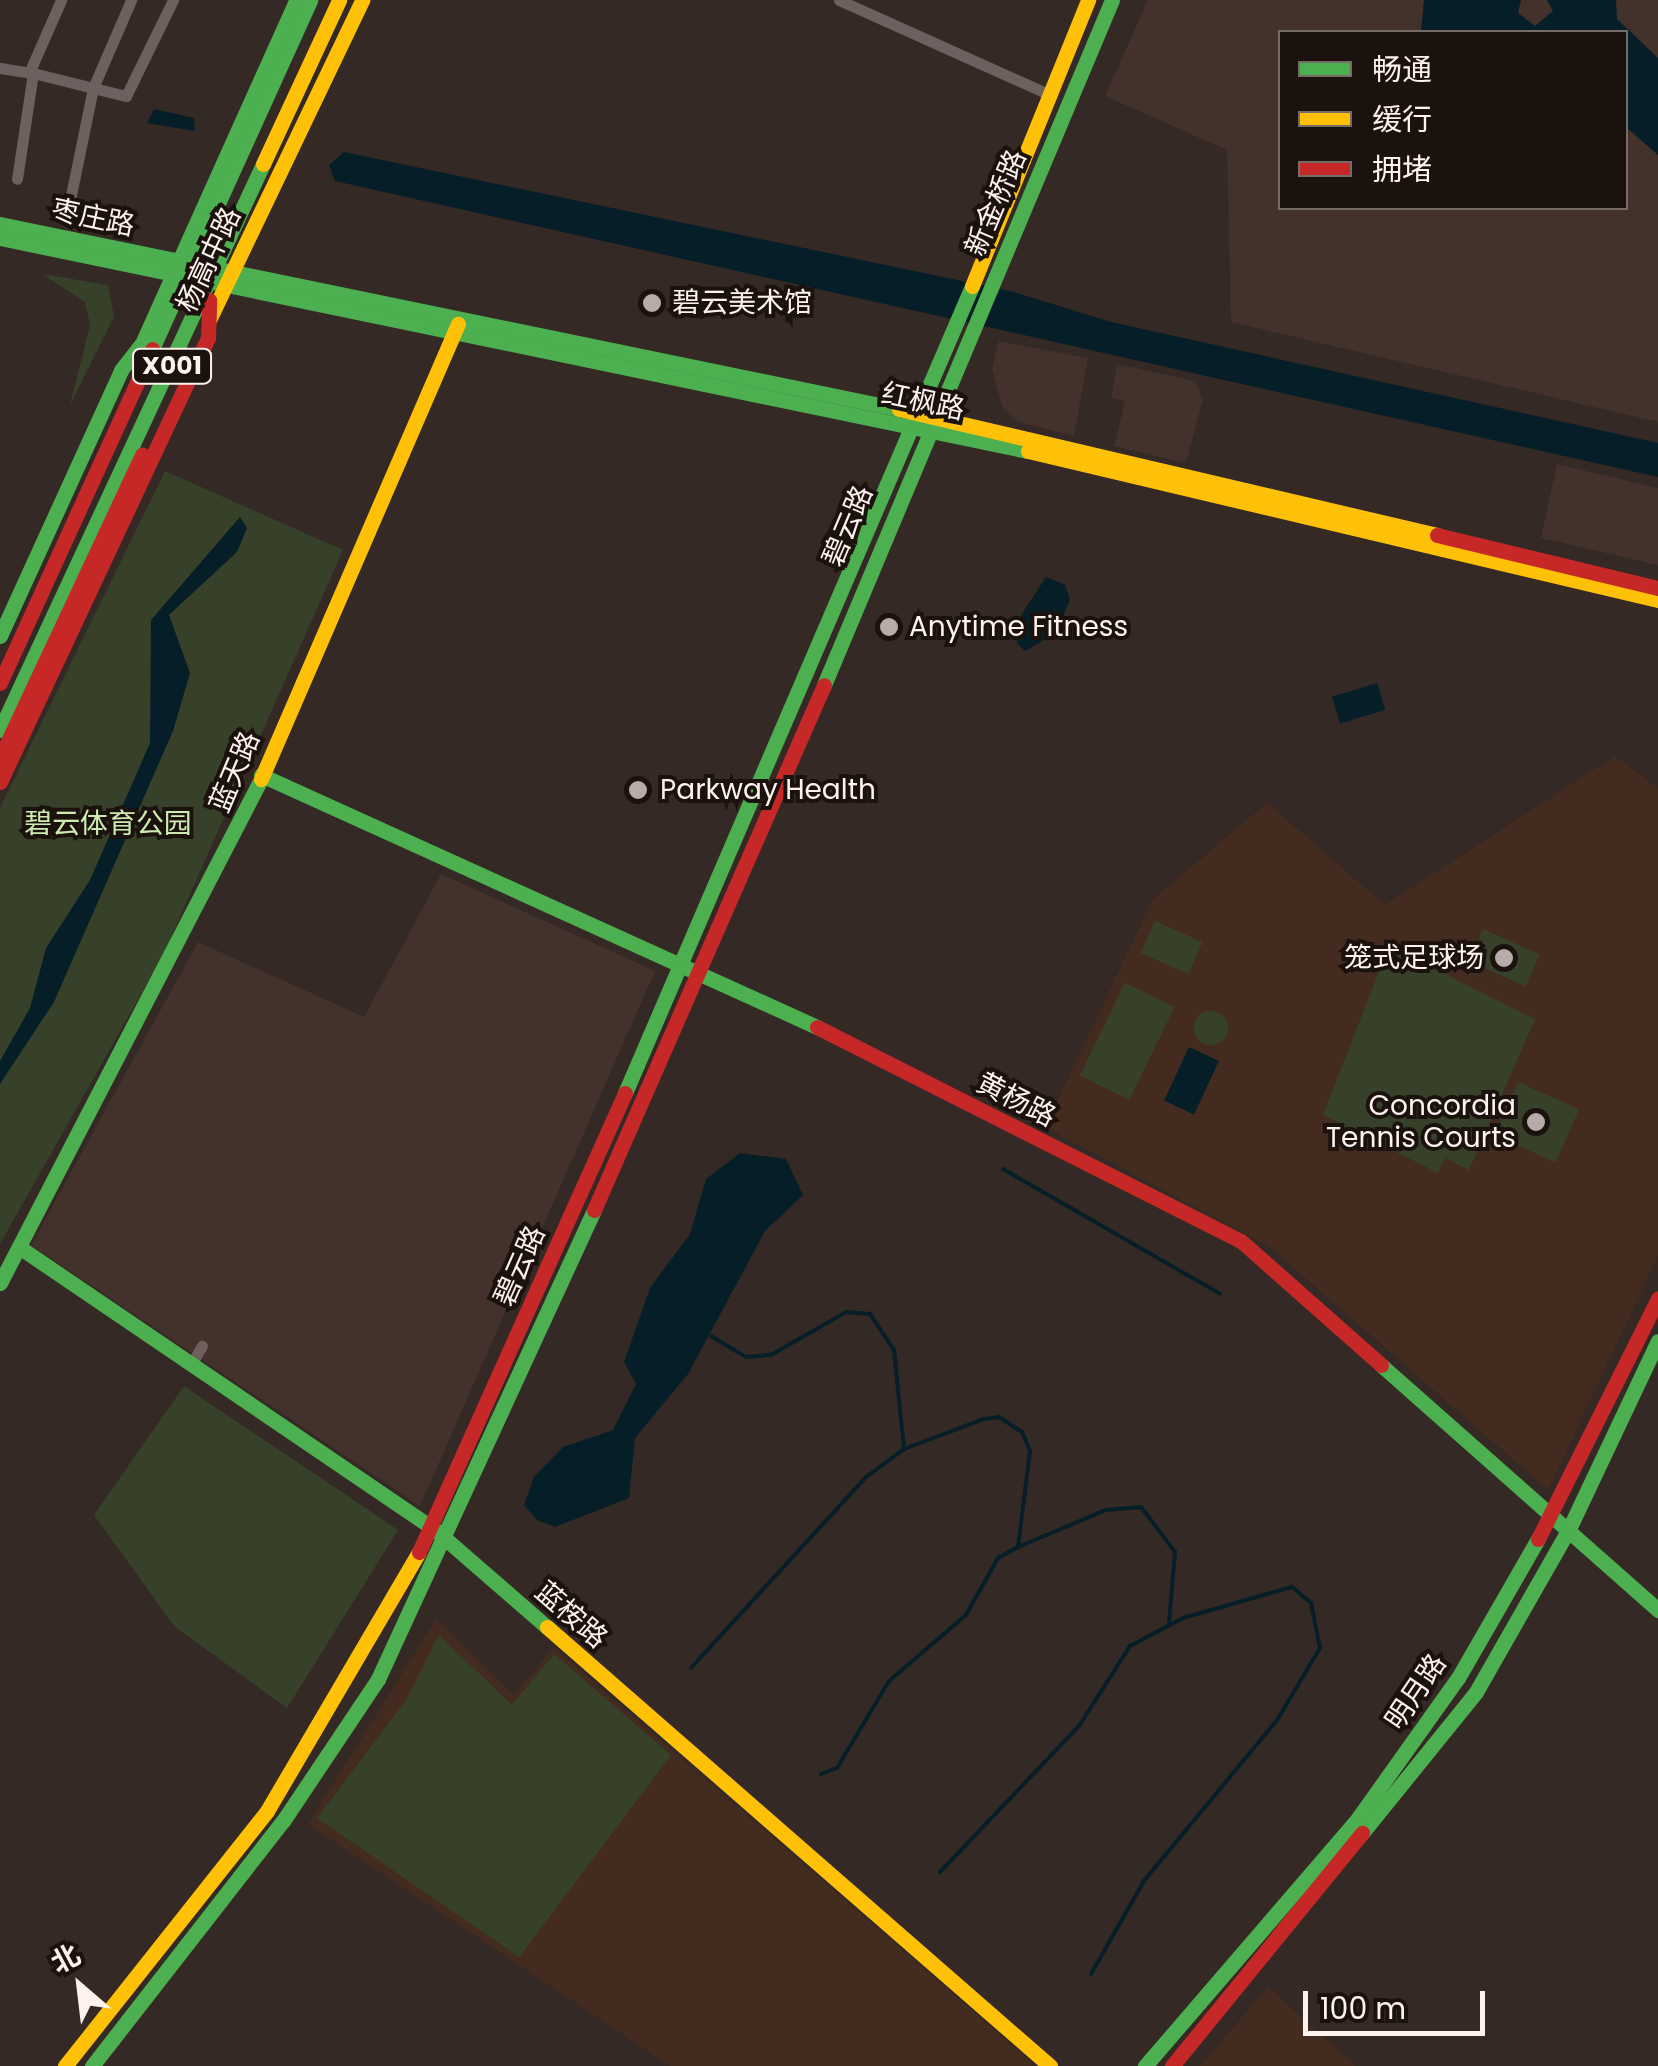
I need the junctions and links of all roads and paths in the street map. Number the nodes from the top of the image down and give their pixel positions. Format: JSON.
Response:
{"nodes":[{"id":1,"x":61,"y":0,"type":"edge"},
{"id":2,"x":130,"y":0,"type":"edge"},
{"id":3,"x":173,"y":0,"type":"edge"},
{"id":4,"x":303,"y":0,"type":"edge"},
{"id":5,"x":341,"y":0,"type":"edge"},
{"id":6,"x":362,"y":0,"type":"edge"},
{"id":7,"x":839,"y":0,"type":"edge"},
{"id":8,"x":1088,"y":0,"type":"edge"},
{"id":9,"x":1112,"y":0,"type":"edge"},
{"id":10,"x":0,"y":68,"type":"edge"},
{"id":11,"x":34,"y":74,"type":"junction"},
{"id":12,"x":92,"y":88,"type":"junction"},
{"id":13,"x":1046,"y":93,"type":"junction"},
{"id":14,"x":17,"y":179,"type":"dead end"},
{"id":15,"x":70,"y":200,"type":"dead end"},
{"id":16,"x":0,"y":224,"type":"edge"},
{"id":17,"x":0,"y":238,"type":"edge"},
{"id":18,"x":174,"y":267,"type":"junction"},
{"id":19,"x":230,"y":278,"type":"junction"},
{"id":20,"x":210,"y":290,"type":"junction"},
{"id":21,"x":176,"y":300,"type":"junction"},
{"id":22,"x":457,"y":326,"type":"junction"},
{"id":23,"x":918,"y":420,"type":"junction"},
{"id":24,"x":937,"y":424,"type":"junction"},
{"id":25,"x":1658,"y":588,"type":"edge"},
{"id":26,"x":1658,"y":600,"type":"edge"},
{"id":27,"x":0,"y":636,"type":"edge"},
{"id":28,"x":0,"y":658,"type":"edge"},
{"id":29,"x":0,"y":683,"type":"edge"},
{"id":30,"x":0,"y":730,"type":"edge"},
{"id":31,"x":0,"y":758,"type":"edge"},
{"id":32,"x":261,"y":775,"type":"junction"},
{"id":33,"x":0,"y":782,"type":"edge"},
{"id":34,"x":688,"y":962,"type":"junction"},
{"id":35,"x":22,"y":1249,"type":"junction"},
{"id":36,"x":0,"y":1283,"type":"edge"},
{"id":37,"x":1658,"y":1298,"type":"edge"},
{"id":38,"x":1658,"y":1341,"type":"edge"},
{"id":39,"x":202,"y":1346,"type":"dead end"},
{"id":40,"x":192,"y":1364,"type":"junction"},
{"id":41,"x":1552,"y":1516,"type":"junction"},
{"id":42,"x":433,"y":1528,"type":"junction"},
{"id":43,"x":1568,"y":1531,"type":"junction"},
{"id":44,"x":449,"y":1541,"type":"junction"},
{"id":45,"x":1658,"y":1610,"type":"edge"},
{"id":46,"x":64,"y":2066,"type":"edge"},
{"id":47,"x":92,"y":2066,"type":"edge"},
{"id":48,"x":1050,"y":2066,"type":"edge"},
{"id":49,"x":1145,"y":2066,"type":"edge"},
{"id":50,"x":1172,"y":2066,"type":"edge"}],
"edges":[{"from":1,"to":11,"type":"street"},
{"from":2,"to":12,"type":"street"},
{"from":3,"to":12,"type":"street"},
{"from":4,"to":18,"type":"main road","name":"杨高中路","number":"X001"},
{"from":4,"to":21,"type":"main road","name":"杨高中路","number":"X001"},
{"from":5,"to":20,"type":"main road","name":"杨高中路","number":"X001"},
{"from":6,"to":19,"type":"main road","name":"杨高中路","number":"X001"},
{"from":7,"to":13,"type":"street"},
{"from":8,"to":13,"type":"main road","name":"新金桥路"},
{"from":9,"to":24,"type":"main road","name":"新金桥路"},
{"from":10,"to":11,"type":"street"},
{"from":11,"to":12,"type":"street"},
{"from":11,"to":14,"type":"street"},
{"from":12,"to":15,"type":"street"},
{"from":13,"to":23,"type":"main road","name":"新金桥路"},
{"from":16,"to":18,"type":"main road","name":"枣庄路"},
{"from":17,"to":18,"type":"main road","name":"枣庄路"},
{"from":18,"to":19,"type":"main road","name":"红枫路"},
{"from":18,"to":28,"type":"main road","name":"杨高中路","number":"X001"},
{"from":19,"to":22,"type":"main road","name":"红枫路"},
{"from":19,"to":31,"type":"main road","name":"杨高中路","number":"X001"},
{"from":20,"to":30,"type":"main road","name":"杨高中路","number":"X001"},
{"from":20,"to":33,"type":"main road"},
{"from":21,"to":27,"type":"main road"},
{"from":21,"to":29,"type":"main road","name":"杨高中路","number":"X001"},
{"from":22,"to":23,"type":"main road","name":"红枫路"},
{"from":22,"to":32,"type":"main road","name":"蓝天路"},
{"from":23,"to":24,"type":"main road","name":"红枫路"},
{"from":23,"to":34,"type":"main road","name":"碧云路"},
{"from":24,"to":25,"type":"main road","name":"红枫路"},
{"from":24,"to":26,"type":"main road","name":"红枫路"},
{"from":24,"to":34,"type":"main road","name":"碧云路"},
{"from":32,"to":34,"type":"main road","name":"黄杨路"},
{"from":32,"to":35,"type":"main road","name":"蓝天路"},
{"from":34,"to":41,"type":"main road","name":"黄杨路"},
{"from":34,"to":42,"type":"main road","name":"碧云路"},
{"from":34,"to":44,"type":"main road","name":"碧云路"},
{"from":35,"to":36,"type":"main road","name":"蓝天路"},
{"from":35,"to":40,"type":"main road","name":"蓝桉路"},
{"from":37,"to":41,"type":"main road","name":"明月路"},
{"from":38,"to":43,"type":"main road","name":"明月路"},
{"from":39,"to":40,"type":"street"},
{"from":40,"to":42,"type":"main road","name":"蓝桉路"},
{"from":41,"to":43,"type":"main road","name":"黄杨路"},
{"from":41,"to":49,"type":"main road","name":"明月路"},
{"from":42,"to":44,"type":"main road","name":"蓝桉路"},
{"from":42,"to":46,"type":"main road","name":"碧云路"},
{"from":43,"to":45,"type":"main road","name":"黄杨路"},
{"from":43,"to":50,"type":"main road","name":"明月路"},
{"from":44,"to":47,"type":"main road","name":"碧云路"},
{"from":44,"to":48,"type":"main road","name":"蓝桉路"}]}
